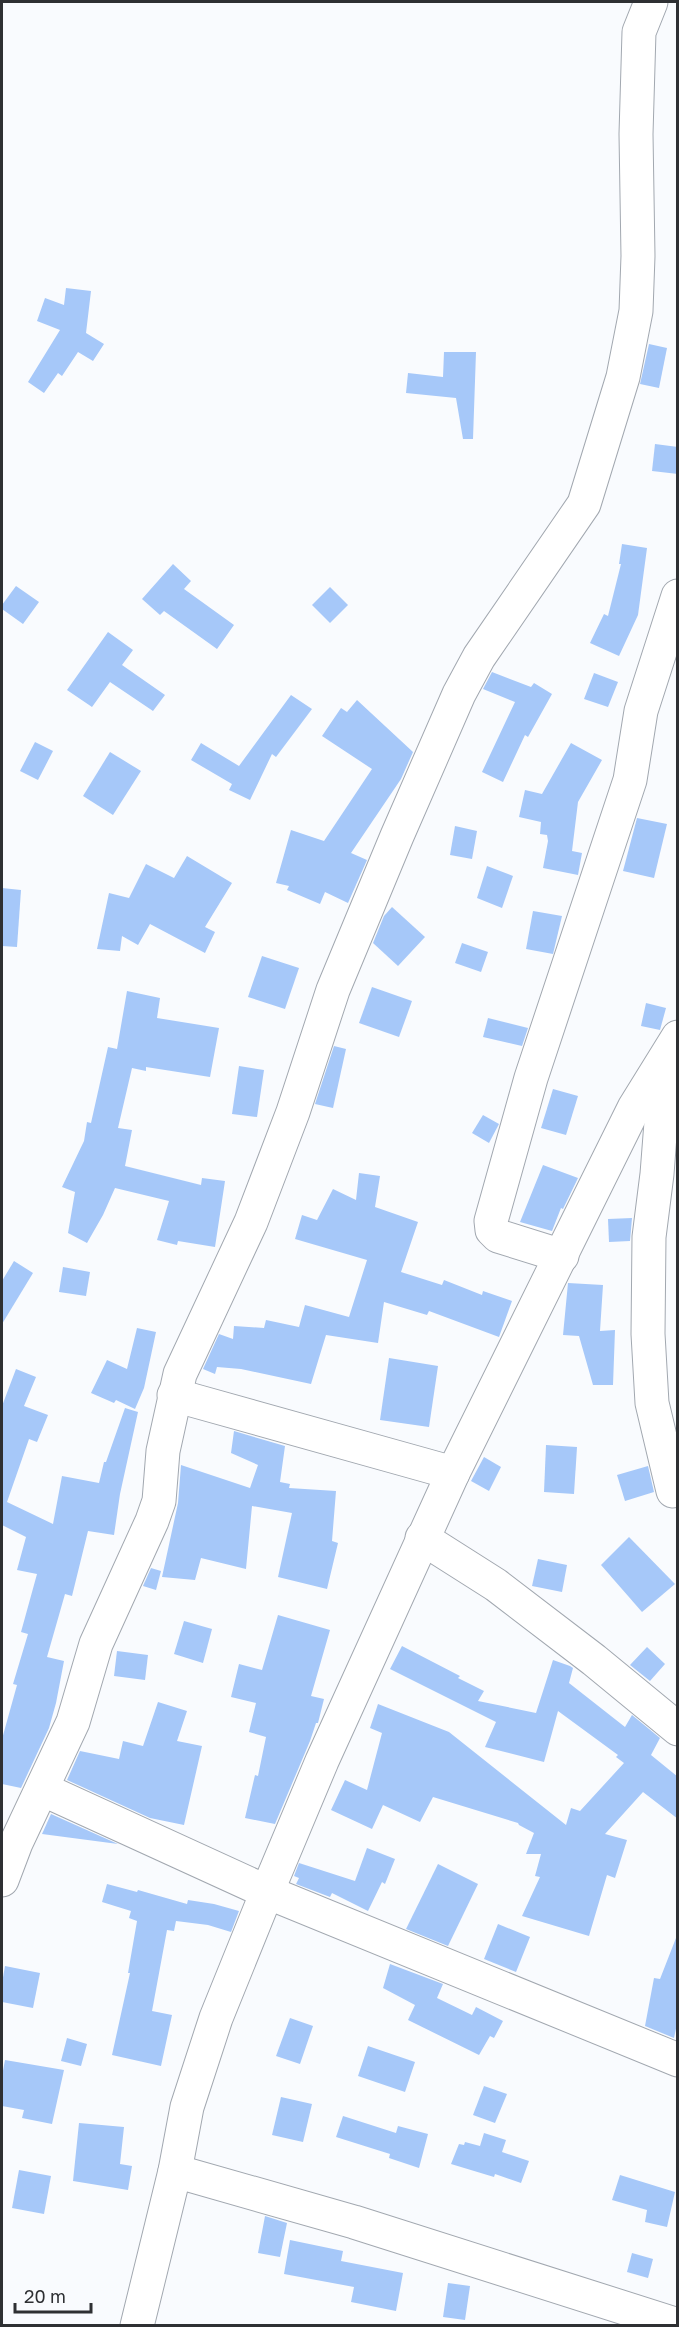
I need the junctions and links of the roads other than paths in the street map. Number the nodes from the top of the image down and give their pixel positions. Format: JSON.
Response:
{"nodes":[{"id":1,"x":651,"y":2,"type":"edge"},
{"id":2,"x":678,"y":596,"type":"edge"},
{"id":3,"x":672,"y":1045,"type":"edge"},
{"id":4,"x":562,"y":1257,"type":"junction"},
{"id":5,"x":174,"y":1395,"type":"junction"},
{"id":6,"x":453,"y":1473,"type":"junction"},
{"id":7,"x":673,"y":1491,"type":"dead end"},
{"id":8,"x":422,"y":1538,"type":"junction"},
{"id":9,"x":678,"y":1729,"type":"edge"},
{"id":10,"x":42,"y":1789,"type":"junction"},
{"id":11,"x":2,"y":1880,"type":"edge"},
{"id":12,"x":267,"y":1892,"type":"junction"},
{"id":13,"x":678,"y":2060,"type":"edge"},
{"id":14,"x":176,"y":2171,"type":"junction"},
{"id":15,"x":137,"y":2325,"type":"edge"},
{"id":16,"x":678,"y":2325,"type":"edge"}],
"edges":[{"from":1,"to":5,"type":"street"},
{"from":2,"to":4,"type":"street"},
{"from":3,"to":4,"type":"street"},
{"from":3,"to":7,"type":"street"},
{"from":4,"to":6,"type":"street"},
{"from":5,"to":6,"type":"street"},
{"from":5,"to":10,"type":"street"},
{"from":6,"to":8,"type":"street"},
{"from":8,"to":9,"type":"street"},
{"from":8,"to":12,"type":"street"},
{"from":10,"to":11,"type":"street"},
{"from":10,"to":12,"type":"street"},
{"from":12,"to":13,"type":"street"},
{"from":12,"to":14,"type":"street"},
{"from":14,"to":15,"type":"street"},
{"from":14,"to":16,"type":"street"}]}
